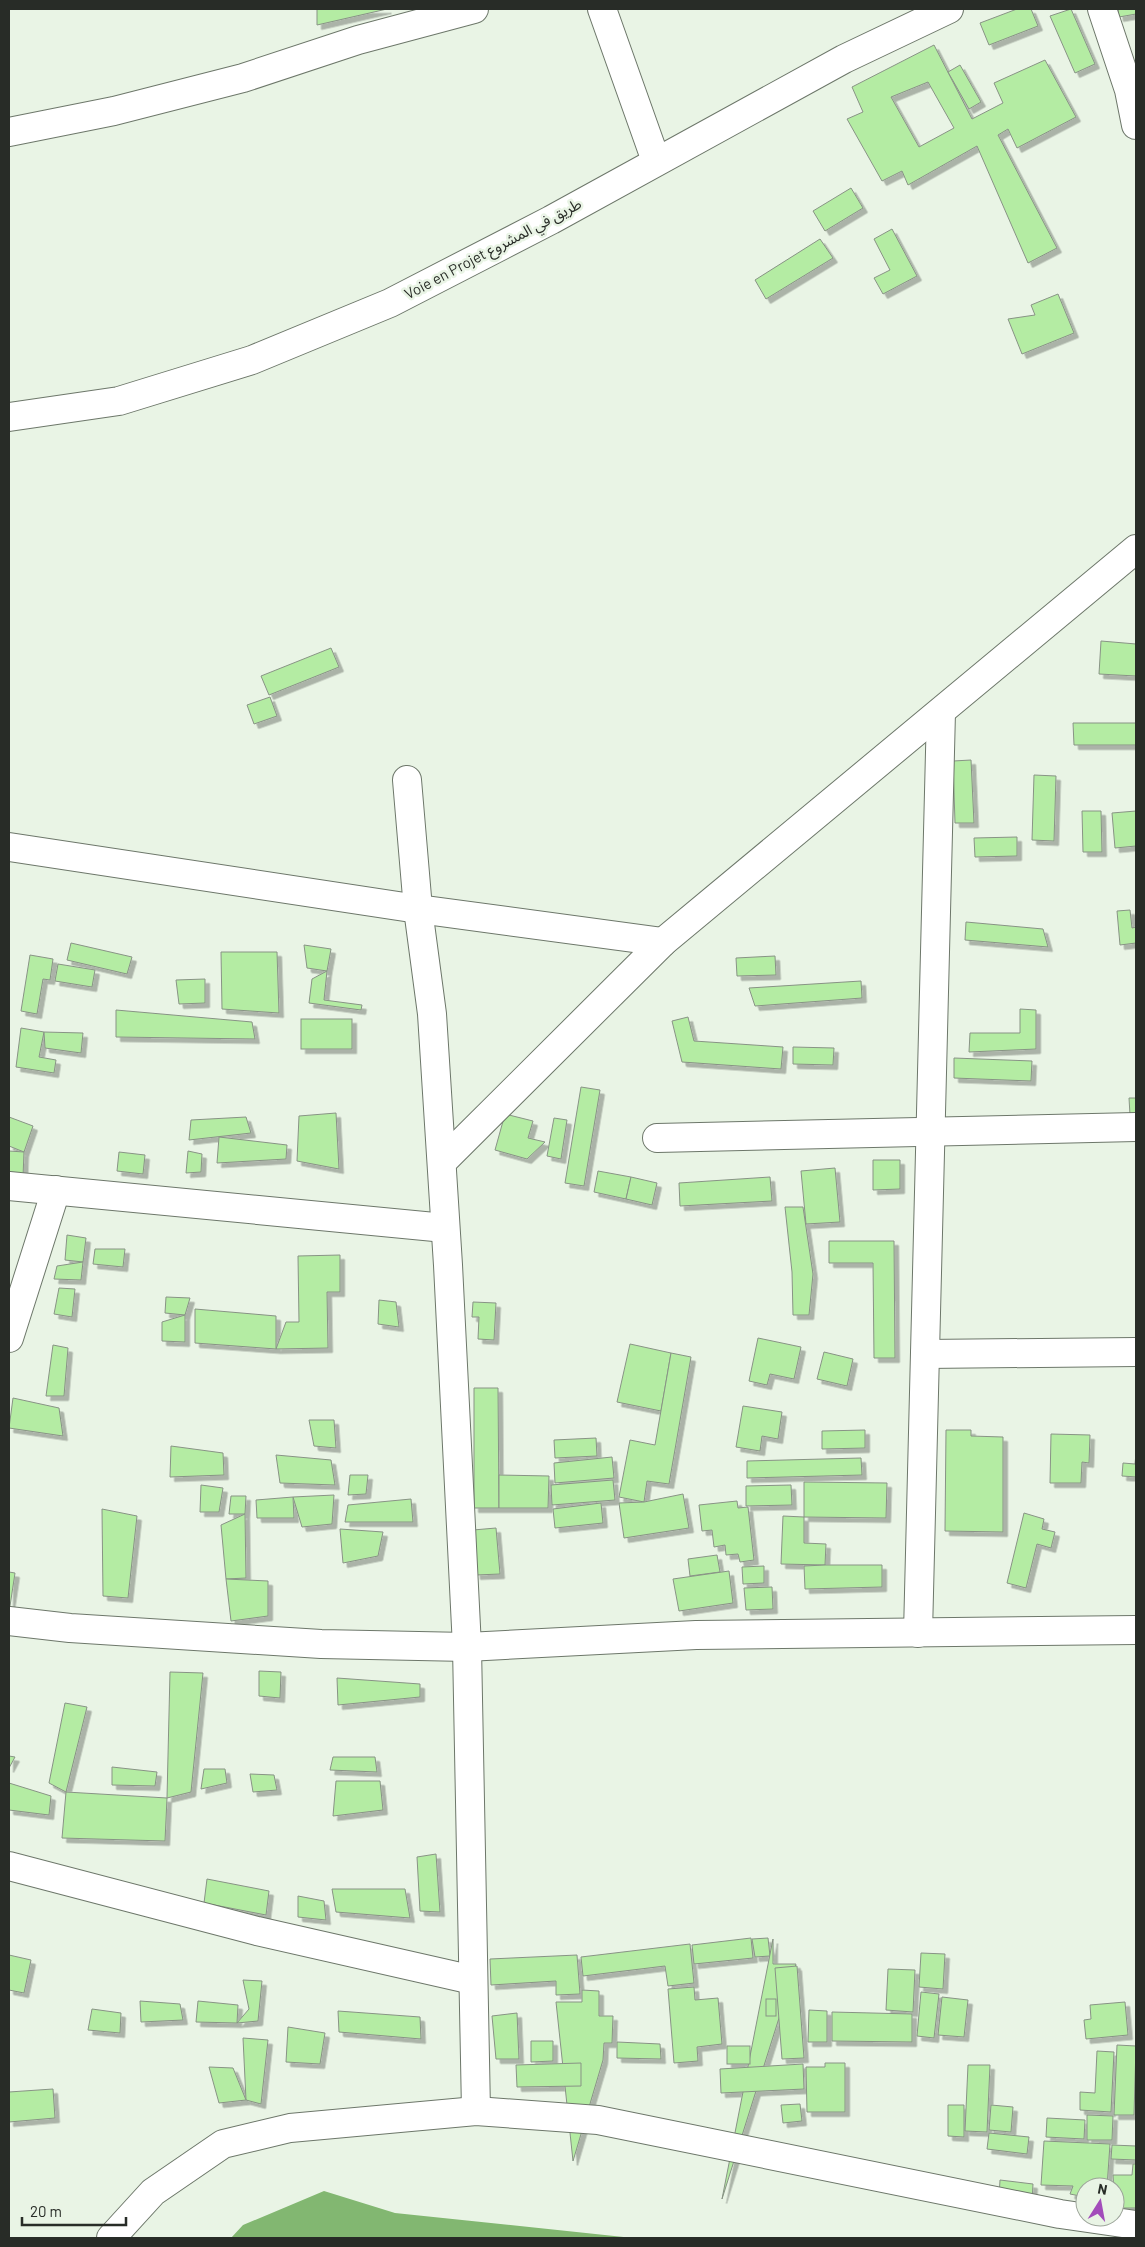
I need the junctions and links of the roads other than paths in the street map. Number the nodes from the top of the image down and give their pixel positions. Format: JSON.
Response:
{"nodes":[{"id":1,"x":474,"y":9,"type":"edge"},
{"id":2,"x":602,"y":9,"type":"edge"},
{"id":3,"x":949,"y":9,"type":"edge"},
{"id":4,"x":1102,"y":9,"type":"edge"},
{"id":5,"x":1136,"y":125,"type":"edge"},
{"id":6,"x":9,"y":132,"type":"edge"},
{"id":7,"x":656,"y":161,"type":"junction"},
{"id":8,"x":9,"y":417,"type":"edge"},
{"id":9,"x":1136,"y":549,"type":"edge"},
{"id":10,"x":941,"y":712,"type":"junction"},
{"id":11,"x":407,"y":780,"type":"dead end"},
{"id":12,"x":9,"y":846,"type":"edge"},
{"id":13,"x":418,"y":909,"type":"junction"},
{"id":14,"x":664,"y":942,"type":"junction"},
{"id":15,"x":1136,"y":1128,"type":"edge"},
{"id":16,"x":931,"y":1132,"type":"junction"},
{"id":17,"x":657,"y":1138,"type":"dead end"},
{"id":18,"x":442,"y":1162,"type":"junction"},
{"id":19,"x":9,"y":1186,"type":"edge"},
{"id":20,"x":56,"y":1190,"type":"junction"},
{"id":21,"x":446,"y":1228,"type":"junction"},
{"id":22,"x":9,"y":1338,"type":"edge"},
{"id":23,"x":1136,"y":1352,"type":"edge"},
{"id":24,"x":925,"y":1354,"type":"junction"},
{"id":25,"x":9,"y":1620,"type":"edge"},
{"id":26,"x":1136,"y":1630,"type":"edge"},
{"id":27,"x":918,"y":1633,"type":"junction"},
{"id":28,"x":467,"y":1646,"type":"junction"},
{"id":29,"x":9,"y":1866,"type":"edge"},
{"id":30,"x":473,"y":1980,"type":"junction"},
{"id":31,"x":476,"y":2111,"type":"junction"},
{"id":32,"x":1136,"y":2225,"type":"edge"},
{"id":33,"x":112,"y":2238,"type":"edge"}],
"edges":[{"from":1,"to":6,"type":"street"},
{"from":2,"to":7,"type":"street"},
{"from":3,"to":7,"type":"street","name":"Voie en Projet طريق في المشروع"},
{"from":4,"to":5,"type":"street"},
{"from":7,"to":8,"type":"street","name":"Voie en Projet طريق في المشروع"},
{"from":9,"to":10,"type":"street"},
{"from":10,"to":14,"type":"street"},
{"from":10,"to":16,"type":"street"},
{"from":11,"to":13,"type":"street"},
{"from":12,"to":13,"type":"street"},
{"from":13,"to":14,"type":"street"},
{"from":13,"to":18,"type":"street"},
{"from":14,"to":18,"type":"street"},
{"from":15,"to":16,"type":"street"},
{"from":16,"to":17,"type":"street"},
{"from":16,"to":24,"type":"street"},
{"from":18,"to":21,"type":"street"},
{"from":19,"to":20,"type":"street"},
{"from":20,"to":21,"type":"street"},
{"from":20,"to":22,"type":"street"},
{"from":21,"to":28,"type":"street"},
{"from":23,"to":24,"type":"street"},
{"from":24,"to":27,"type":"street"},
{"from":25,"to":28,"type":"street"},
{"from":26,"to":27,"type":"street"},
{"from":27,"to":28,"type":"street"},
{"from":28,"to":30,"type":"street"},
{"from":29,"to":30,"type":"street"},
{"from":30,"to":31,"type":"street"},
{"from":31,"to":32,"type":"street"},
{"from":31,"to":33,"type":"street"}]}
